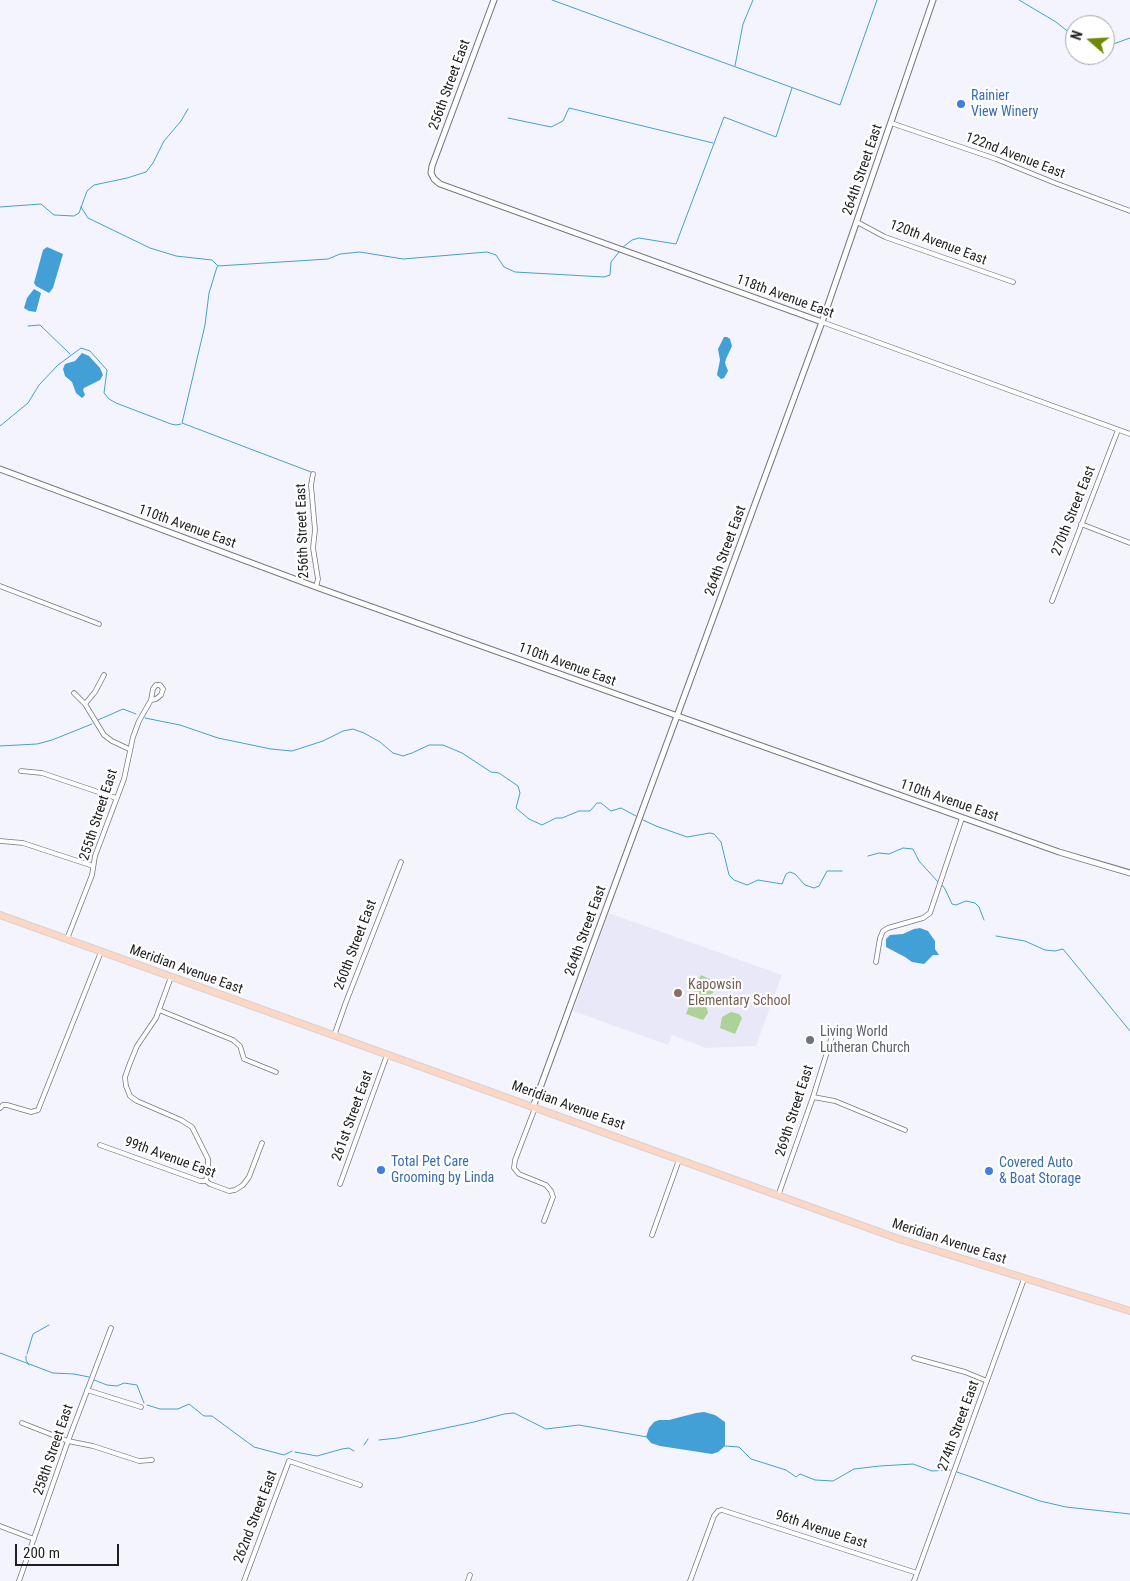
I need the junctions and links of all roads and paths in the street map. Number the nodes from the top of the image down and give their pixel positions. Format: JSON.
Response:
{"nodes":[{"id":1,"x":494,"y":0,"type":"edge"},
{"id":2,"x":933,"y":0,"type":"edge"},
{"id":3,"x":891,"y":123,"type":"junction"},
{"id":4,"x":432,"y":178,"type":"joint"},
{"id":5,"x":1130,"y":211,"type":"edge"},
{"id":6,"x":857,"y":222,"type":"junction"},
{"id":7,"x":1013,"y":282,"type":"dead end"},
{"id":8,"x":822,"y":322,"type":"junction"},
{"id":9,"x":1118,"y":430,"type":"junction"},
{"id":10,"x":1130,"y":434,"type":"edge"},
{"id":11,"x":0,"y":469,"type":"edge"},
{"id":12,"x":313,"y":474,"type":"dead end"},
{"id":13,"x":1081,"y":524,"type":"junction"},
{"id":14,"x":1130,"y":543,"type":"edge"},
{"id":15,"x":0,"y":586,"type":"edge"},
{"id":16,"x":316,"y":587,"type":"junction"},
{"id":17,"x":1052,"y":601,"type":"dead end"},
{"id":18,"x":99,"y":624,"type":"dead end"},
{"id":19,"x":104,"y":675,"type":"dead end"},
{"id":20,"x":74,"y":693,"type":"dead end"},
{"id":21,"x":151,"y":700,"type":"dead end"},
{"id":22,"x":85,"y":704,"type":"junction"},
{"id":23,"x":677,"y":716,"type":"junction"},
{"id":24,"x":129,"y":749,"type":"junction"},
{"id":25,"x":20,"y":770,"type":"dead end"},
{"id":26,"x":116,"y":798,"type":"junction"},
{"id":27,"x":962,"y":818,"type":"junction"},
{"id":28,"x":0,"y":841,"type":"edge"},
{"id":29,"x":401,"y":862,"type":"dead end"},
{"id":30,"x":93,"y":866,"type":"junction"},
{"id":31,"x":1130,"y":873,"type":"edge"},
{"id":32,"x":0,"y":915,"type":"edge"},
{"id":33,"x":68,"y":939,"type":"junction"},
{"id":34,"x":101,"y":952,"type":"junction"},
{"id":35,"x":876,"y":962,"type":"dead end"},
{"id":36,"x":171,"y":977,"type":"junction"},
{"id":37,"x":159,"y":1010,"type":"junction"},
{"id":38,"x":833,"y":1033,"type":"dead end"},
{"id":39,"x":334,"y":1036,"type":"junction"},
{"id":40,"x":387,"y":1055,"type":"junction"},
{"id":41,"x":276,"y":1072,"type":"dead end"},
{"id":42,"x":813,"y":1097,"type":"junction"},
{"id":43,"x":534,"y":1107,"type":"junction"},
{"id":44,"x":0,"y":1108,"type":"edge"},
{"id":45,"x":905,"y":1130,"type":"dead end"},
{"id":46,"x":262,"y":1143,"type":"dead end"},
{"id":47,"x":100,"y":1145,"type":"dead end"},
{"id":48,"x":679,"y":1160,"type":"junction"},
{"id":49,"x":206,"y":1181,"type":"junction"},
{"id":50,"x":340,"y":1184,"type":"dead end"},
{"id":51,"x":778,"y":1196,"type":"junction"},
{"id":52,"x":544,"y":1221,"type":"dead end"},
{"id":53,"x":652,"y":1235,"type":"dead end"},
{"id":54,"x":1024,"y":1279,"type":"junction"},
{"id":55,"x":1130,"y":1311,"type":"edge"},
{"id":56,"x":111,"y":1328,"type":"dead end"},
{"id":57,"x":914,"y":1358,"type":"dead end"},
{"id":58,"x":987,"y":1381,"type":"junction"},
{"id":59,"x":87,"y":1390,"type":"junction"},
{"id":60,"x":140,"y":1407,"type":"dead end"},
{"id":61,"x":22,"y":1423,"type":"dead end"},
{"id":62,"x":68,"y":1441,"type":"junction"},
{"id":63,"x":152,"y":1460,"type":"dead end"},
{"id":64,"x":360,"y":1485,"type":"dead end"},
{"id":65,"x":0,"y":1526,"type":"edge"},
{"id":66,"x":34,"y":1539,"type":"junction"},
{"id":67,"x":917,"y":1573,"type":"junction"},
{"id":68,"x":470,"y":1575,"type":"dead end"},
{"id":69,"x":19,"y":1581,"type":"edge"},
{"id":70,"x":244,"y":1581,"type":"edge"},
{"id":71,"x":468,"y":1581,"type":"edge"},
{"id":72,"x":690,"y":1581,"type":"edge"},
{"id":73,"x":914,"y":1581,"type":"edge"}],
"edges":[{"from":1,"to":4,"type":"street","name":"256th Street East"},
{"from":2,"to":3,"type":"street","name":"264th Street East"},
{"from":3,"to":5,"type":"street","name":"122nd Avenue East"},
{"from":3,"to":6,"type":"street","name":"264th Street East"},
{"from":4,"to":8,"type":"street","name":"118th Avenue East"},
{"from":6,"to":7,"type":"street","name":"120th Avenue East"},
{"from":6,"to":8,"type":"street","name":"264th Street East"},
{"from":8,"to":9,"type":"street","name":"118th Avenue East"},
{"from":8,"to":23,"type":"street","name":"264th Street East"},
{"from":9,"to":10,"type":"street","name":"118th Avenue East"},
{"from":9,"to":13,"type":"street","name":"270th Street East"},
{"from":11,"to":16,"type":"street","name":"110th Avenue East"},
{"from":12,"to":16,"type":"street","name":"256th Street East"},
{"from":13,"to":14,"type":"street"},
{"from":13,"to":17,"type":"street","name":"270th Street East"},
{"from":15,"to":18,"type":"street"},
{"from":16,"to":23,"type":"street","name":"110th Avenue East"},
{"from":19,"to":22,"type":"street"},
{"from":20,"to":22,"type":"street"},
{"from":21,"to":24,"type":"street","name":"255th Street East"},
{"from":22,"to":24,"type":"street"},
{"from":23,"to":27,"type":"street","name":"110th Avenue East"},
{"from":23,"to":43,"type":"street","name":"264th Street East"},
{"from":24,"to":26,"type":"street","name":"255th Street East"},
{"from":25,"to":26,"type":"street"},
{"from":26,"to":30,"type":"street","name":"255th Street East"},
{"from":27,"to":31,"type":"street","name":"110th Avenue East"},
{"from":27,"to":35,"type":"street"},
{"from":28,"to":30,"type":"street"},
{"from":29,"to":39,"type":"street","name":"260th Street East"},
{"from":30,"to":33,"type":"street","name":"255th Street East"},
{"from":32,"to":33,"type":"main road","name":"Meridian Avenue East"},
{"from":33,"to":34,"type":"main road","name":"Meridian Avenue East"},
{"from":34,"to":36,"type":"main road","name":"Meridian Avenue East"},
{"from":34,"to":44,"type":"street"},
{"from":36,"to":37,"type":"street"},
{"from":36,"to":39,"type":"main road","name":"Meridian Avenue East"},
{"from":37,"to":41,"type":"street"},
{"from":37,"to":49,"type":"street"},
{"from":38,"to":42,"type":"street","name":"269th Street East"},
{"from":39,"to":40,"type":"main road","name":"Meridian Avenue East"},
{"from":40,"to":43,"type":"main road","name":"Meridian Avenue East"},
{"from":40,"to":50,"type":"street","name":"261st Street East"},
{"from":42,"to":45,"type":"street"},
{"from":42,"to":51,"type":"street","name":"269th Street East"},
{"from":43,"to":48,"type":"main road","name":"Meridian Avenue East"},
{"from":43,"to":52,"type":"street"},
{"from":46,"to":49,"type":"street","name":"99th Avenue East"},
{"from":47,"to":49,"type":"street","name":"99th Avenue East"},
{"from":48,"to":51,"type":"main road","name":"Meridian Avenue East"},
{"from":48,"to":53,"type":"street"},
{"from":51,"to":54,"type":"main road","name":"Meridian Avenue East"},
{"from":54,"to":55,"type":"main road","name":"Meridian Avenue East"},
{"from":54,"to":58,"type":"street","name":"274th Street East"},
{"from":56,"to":59,"type":"street","name":"258th Street East"},
{"from":57,"to":58,"type":"street"},
{"from":58,"to":67,"type":"street","name":"274th Street East"},
{"from":59,"to":60,"type":"street"},
{"from":59,"to":62,"type":"street","name":"258th Street East"},
{"from":61,"to":62,"type":"street"},
{"from":62,"to":63,"type":"street"},
{"from":62,"to":66,"type":"street","name":"258th Street East"},
{"from":64,"to":70,"type":"street","name":"262nd Street East"},
{"from":65,"to":66,"type":"street"},
{"from":66,"to":69,"type":"street","name":"258th Street East"},
{"from":67,"to":72,"type":"street","name":"96th Avenue East"},
{"from":67,"to":73,"type":"street","name":"274th Street East"},
{"from":68,"to":71,"type":"street"}]}
